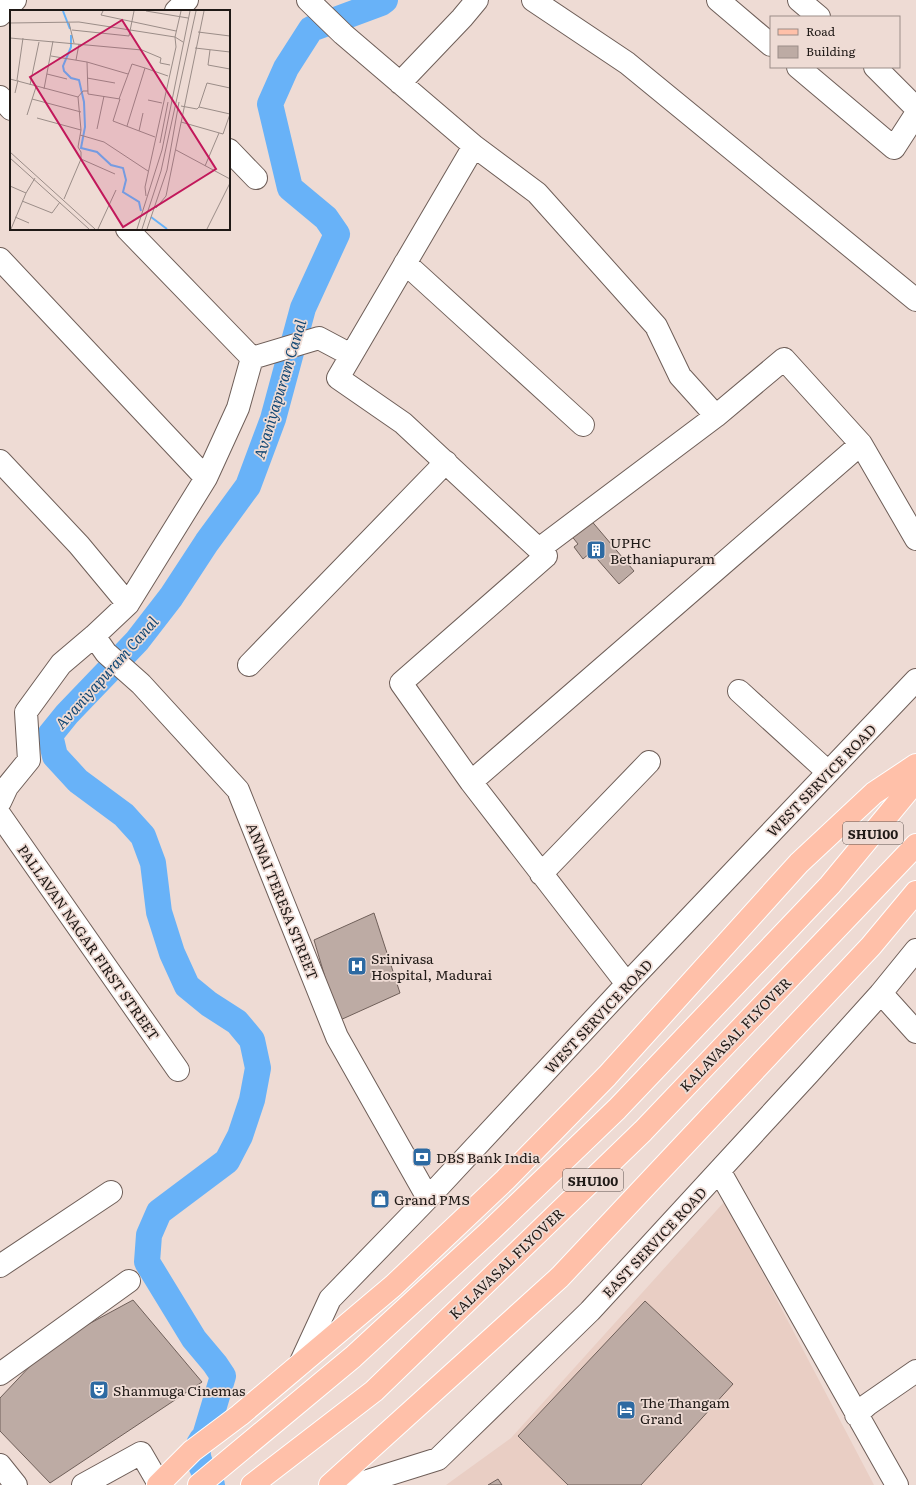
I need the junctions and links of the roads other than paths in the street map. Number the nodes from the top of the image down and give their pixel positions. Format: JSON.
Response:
{"nodes":[{"id":1,"x":15,"y":0,"type":"edge"},
{"id":2,"x":187,"y":0,"type":"edge"},
{"id":3,"x":477,"y":0,"type":"edge"},
{"id":4,"x":533,"y":0,"type":"edge"},
{"id":5,"x":718,"y":0,"type":"edge"},
{"id":6,"x":799,"y":0,"type":"edge"},
{"id":7,"x":312,"y":4,"type":"edge"},
{"id":8,"x":177,"y":10,"type":"edge"},
{"id":9,"x":0,"y":15,"type":"edge"},
{"id":10,"x":817,"y":16,"type":"edge"},
{"id":11,"x":770,"y":43,"type":"edge"},
{"id":12,"x":799,"y":68,"type":"edge"},
{"id":13,"x":876,"y":68,"type":"edge"},
{"id":14,"x":400,"y":83,"type":"junction"},
{"id":15,"x":0,"y":97,"type":"edge"},
{"id":16,"x":10,"y":108,"type":"edge"},
{"id":17,"x":916,"y":108,"type":"edge"},
{"id":18,"x":916,"y":114,"type":"edge"},
{"id":19,"x":474,"y":146,"type":"junction"},
{"id":20,"x":230,"y":151,"type":"edge"},
{"id":21,"x":256,"y":178,"type":"dead end"},
{"id":22,"x":128,"y":230,"type":"edge"},
{"id":23,"x":0,"y":259,"type":"edge"},
{"id":24,"x":405,"y":263,"type":"junction"},
{"id":25,"x":916,"y":300,"type":"edge"},
{"id":26,"x":260,"y":355,"type":"junction"},
{"id":27,"x":351,"y":355,"type":"junction"},
{"id":28,"x":716,"y":416,"type":"junction"},
{"id":29,"x":583,"y":425,"type":"dead end"},
{"id":30,"x":861,"y":444,"type":"junction"},
{"id":31,"x":0,"y":461,"type":"edge"},
{"id":32,"x":446,"y":462,"type":"junction"},
{"id":33,"x":206,"y":478,"type":"junction"},
{"id":34,"x":916,"y":538,"type":"edge"},
{"id":35,"x":539,"y":549,"type":"junction"},
{"id":36,"x":128,"y":604,"type":"junction"},
{"id":37,"x":100,"y":645,"type":"junction"},
{"id":38,"x":249,"y":665,"type":"dead end"},
{"id":39,"x":916,"y":680,"type":"edge"},
{"id":40,"x":739,"y":691,"type":"dead end"},
{"id":41,"x":649,"y":762,"type":"dead end"},
{"id":42,"x":916,"y":765,"type":"edge"},
{"id":43,"x":828,"y":772,"type":"junction"},
{"id":44,"x":916,"y":781,"type":"edge"},
{"id":45,"x":471,"y":782,"type":"junction"},
{"id":46,"x":0,"y":802,"type":"edge"},
{"id":47,"x":0,"y":815,"type":"edge"},
{"id":48,"x":914,"y":848,"type":"edge"},
{"id":49,"x":541,"y":874,"type":"junction"},
{"id":50,"x":916,"y":892,"type":"edge"},
{"id":51,"x":916,"y":950,"type":"edge"},
{"id":52,"x":627,"y":984,"type":"junction"},
{"id":53,"x":881,"y":993,"type":"junction"},
{"id":54,"x":916,"y":1032,"type":"edge"},
{"id":55,"x":178,"y":1070,"type":"dead end"},
{"id":56,"x":720,"y":1172,"type":"junction"},
{"id":57,"x":111,"y":1192,"type":"dead end"},
{"id":58,"x":428,"y":1198,"type":"junction"},
{"id":59,"x":0,"y":1266,"type":"edge"},
{"id":60,"x":129,"y":1281,"type":"dead end"},
{"id":61,"x":300,"y":1364,"type":"junction"},
{"id":62,"x":916,"y":1372,"type":"edge"},
{"id":63,"x":0,"y":1374,"type":"edge"},
{"id":64,"x":856,"y":1415,"type":"junction"},
{"id":65,"x":0,"y":1465,"type":"edge"},
{"id":66,"x":16,"y":1485,"type":"edge"},
{"id":67,"x":83,"y":1485,"type":"edge"},
{"id":68,"x":158,"y":1485,"type":"edge"},
{"id":69,"x":199,"y":1485,"type":"edge"},
{"id":70,"x":252,"y":1485,"type":"edge"},
{"id":71,"x":330,"y":1485,"type":"edge"},
{"id":72,"x":355,"y":1485,"type":"edge"},
{"id":73,"x":897,"y":1485,"type":"edge"}],
"edges":[{"from":1,"to":9,"type":"street"},
{"from":2,"to":8,"type":"street"},
{"from":3,"to":14,"type":"street"},
{"from":4,"to":25,"type":"street"},
{"from":5,"to":11,"type":"street"},
{"from":6,"to":10,"type":"street"},
{"from":7,"to":14,"type":"street"},
{"from":12,"to":18,"type":"street"},
{"from":13,"to":17,"type":"street"},
{"from":14,"to":19,"type":"street"},
{"from":15,"to":16,"type":"street"},
{"from":19,"to":24,"type":"street"},
{"from":19,"to":28,"type":"street"},
{"from":20,"to":21,"type":"street"},
{"from":22,"to":26,"type":"street"},
{"from":23,"to":33,"type":"street"},
{"from":24,"to":27,"type":"street"},
{"from":24,"to":29,"type":"street"},
{"from":26,"to":27,"type":"street"},
{"from":26,"to":33,"type":"street"},
{"from":27,"to":32,"type":"street"},
{"from":28,"to":30,"type":"street"},
{"from":28,"to":35,"type":"street"},
{"from":30,"to":34,"type":"street"},
{"from":30,"to":45,"type":"street"},
{"from":31,"to":36,"type":"street"},
{"from":32,"to":35,"type":"street"},
{"from":32,"to":38,"type":"street"},
{"from":33,"to":36,"type":"street"},
{"from":35,"to":45,"type":"street"},
{"from":36,"to":37,"type":"street"},
{"from":37,"to":46,"type":"street"},
{"from":37,"to":58,"type":"street","name":"ANNAI TERESA STREET"},
{"from":39,"to":43,"type":"street","name":"WEST SERVICE ROAD"},
{"from":40,"to":43,"type":"street"},
{"from":41,"to":49,"type":"street"},
{"from":42,"to":61,"type":"main road"},
{"from":43,"to":52,"type":"street","name":"WEST SERVICE ROAD"},
{"from":44,"to":69,"type":"main road","number":"SHU100"},
{"from":45,"to":49,"type":"street"},
{"from":47,"to":55,"type":"street","name":"PALLAVAN NAGAR FIRST STREET"},
{"from":48,"to":70,"type":"main road","name":"KALAVASAL FLYOVER","number":"SHU100"},
{"from":49,"to":52,"type":"street"},
{"from":50,"to":71,"type":"main road"},
{"from":51,"to":53,"type":"street","name":"EAST SERVICE ROAD"},
{"from":52,"to":58,"type":"street","name":"WEST SERVICE ROAD"},
{"from":53,"to":54,"type":"street"},
{"from":53,"to":56,"type":"street","name":"EAST SERVICE ROAD"},
{"from":56,"to":64,"type":"street"},
{"from":56,"to":72,"type":"street","name":"EAST SERVICE ROAD"},
{"from":57,"to":59,"type":"street"},
{"from":58,"to":61,"type":"street","name":"WEST SERVICE ROAD"},
{"from":60,"to":63,"type":"street"},
{"from":61,"to":68,"type":"main road"},
{"from":62,"to":64,"type":"street"},
{"from":64,"to":73,"type":"street"},
{"from":65,"to":66,"type":"street"},
{"from":67,"to":68,"type":"street"}]}
